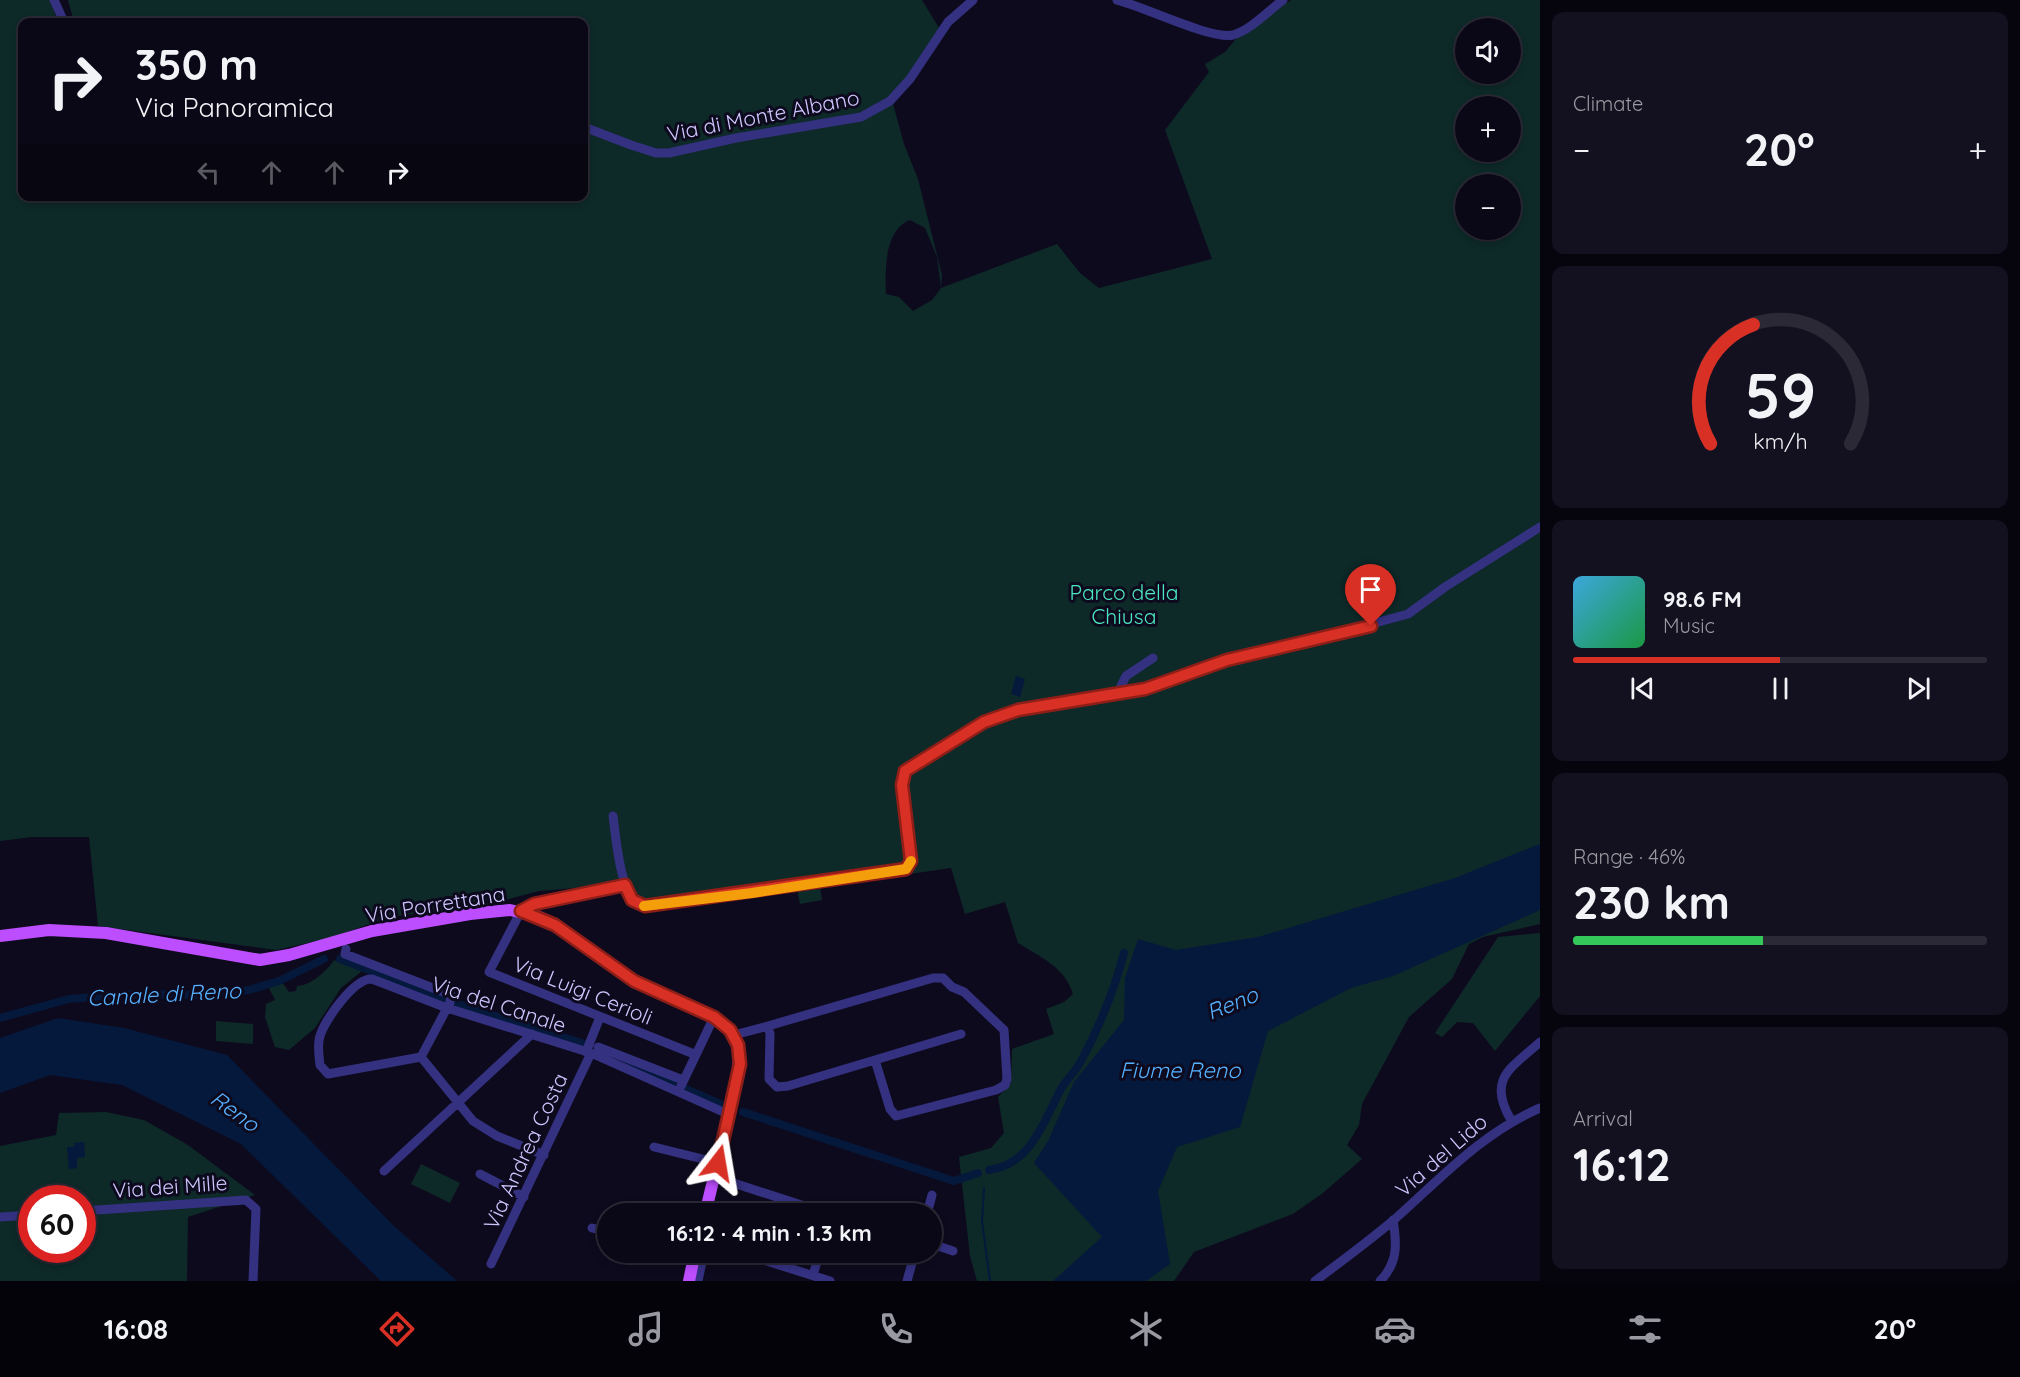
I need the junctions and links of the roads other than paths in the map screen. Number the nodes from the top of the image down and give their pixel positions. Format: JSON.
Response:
{"nodes":[{"id":1,"x":54,"y":0,"type":"edge"},
{"id":2,"x":973,"y":0,"type":"edge"},
{"id":3,"x":1117,"y":0,"type":"edge"},
{"id":4,"x":1283,"y":0,"type":"edge"},
{"id":5,"x":62,"y":18,"type":"edge"},
{"id":6,"x":588,"y":129,"type":"edge"},
{"id":7,"x":1540,"y":527,"type":"edge"},
{"id":8,"x":1153,"y":658,"type":"dead end"},
{"id":9,"x":1117,"y":694,"type":"junction"},
{"id":10,"x":613,"y":816,"type":"dead end"},
{"id":11,"x":625,"y":885,"type":"junction"},
{"id":12,"x":521,"y":911,"type":"junction"},
{"id":13,"x":0,"y":936,"type":"edge"},
{"id":14,"x":346,"y":949,"type":"dead end"},
{"id":15,"x":448,"y":1008,"type":"junction"},
{"id":16,"x":600,"y":1017,"type":"junction"},
{"id":17,"x":714,"y":1017,"type":"junction"},
{"id":18,"x":768,"y":1026,"type":"junction"},
{"id":19,"x":532,"y":1034,"type":"junction"},
{"id":20,"x":961,"y":1034,"type":"dead end"},
{"id":21,"x":734,"y":1035,"type":"junction"},
{"id":22,"x":1540,"y":1042,"type":"edge"},
{"id":23,"x":592,"y":1050,"type":"junction"},
{"id":24,"x":694,"y":1054,"type":"junction"},
{"id":25,"x":421,"y":1057,"type":"junction"},
{"id":26,"x":875,"y":1060,"type":"junction"},
{"id":27,"x":683,"y":1080,"type":"junction"},
{"id":28,"x":679,"y":1091,"type":"junction"},
{"id":29,"x":458,"y":1104,"type":"junction"},
{"id":30,"x":1540,"y":1108,"type":"edge"},
{"id":31,"x":730,"y":1114,"type":"junction"},
{"id":32,"x":1511,"y":1120,"type":"junction"},
{"id":33,"x":654,"y":1147,"type":"dead end"},
{"id":34,"x":544,"y":1155,"type":"junction"},
{"id":35,"x":718,"y":1163,"type":"junction"},
{"id":36,"x":384,"y":1171,"type":"dead end"},
{"id":37,"x":480,"y":1174,"type":"dead end"},
{"id":38,"x":715,"y":1177,"type":"junction"},
{"id":39,"x":932,"y":1195,"type":"dead end"},
{"id":40,"x":524,"y":1197,"type":"junction"},
{"id":41,"x":708,"y":1203,"type":"edge"},
{"id":42,"x":795,"y":1203,"type":"edge"},
{"id":43,"x":930,"y":1203,"type":"edge"},
{"id":44,"x":96,"y":1210,"type":"edge"},
{"id":45,"x":18,"y":1216,"type":"edge"},
{"id":46,"x":0,"y":1217,"type":"edge"},
{"id":47,"x":1393,"y":1220,"type":"junction"},
{"id":48,"x":592,"y":1228,"type":"dead end"},
{"id":49,"x":597,"y":1229,"type":"edge"},
{"id":50,"x":942,"y":1247,"type":"edge"},
{"id":51,"x":953,"y":1251,"type":"dead end"},
{"id":52,"x":693,"y":1263,"type":"edge"},
{"id":53,"x":696,"y":1263,"type":"edge"},
{"id":54,"x":774,"y":1263,"type":"edge"},
{"id":55,"x":817,"y":1263,"type":"edge"},
{"id":56,"x":912,"y":1263,"type":"edge"},
{"id":57,"x":491,"y":1264,"type":"dead end"},
{"id":58,"x":813,"y":1275,"type":"junction"},
{"id":59,"x":253,"y":1281,"type":"edge"},
{"id":60,"x":689,"y":1281,"type":"edge"},
{"id":61,"x":698,"y":1281,"type":"edge"},
{"id":62,"x":830,"y":1281,"type":"edge"},
{"id":63,"x":907,"y":1281,"type":"edge"},
{"id":64,"x":1314,"y":1281,"type":"edge"},
{"id":65,"x":1380,"y":1281,"type":"edge"}],
"edges":[{"from":1,"to":5,"type":"street"},
{"from":2,"to":6,"type":"street","name":"Via di Monte Albano"},
{"from":3,"to":4,"type":"street"},
{"from":7,"to":9,"type":"street"},
{"from":8,"to":9,"type":"street"},
{"from":9,"to":11,"type":"street"},
{"from":10,"to":11,"type":"street"},
{"from":11,"to":12,"type":"street"},
{"from":12,"to":13,"type":"main road","name":"Via Porrettana"},
{"from":12,"to":16,"type":"street","name":"Via Luigi Cerioli"},
{"from":12,"to":17,"type":"main road","name":"Via Porrettana"},
{"from":14,"to":15,"type":"street"},
{"from":15,"to":19,"type":"street","name":"Via del Canale"},
{"from":15,"to":25,"type":"street"},
{"from":15,"to":25,"type":"street","name":"Via del Canale"},
{"from":16,"to":23,"type":"street","name":"Via Andrea Costa"},
{"from":16,"to":24,"type":"street","name":"Via Luigi Cerioli"},
{"from":17,"to":21,"type":"main road","name":"Via Porrettana"},
{"from":17,"to":24,"type":"street"},
{"from":18,"to":21,"type":"street"},
{"from":18,"to":26,"type":"street"},
{"from":18,"to":26,"type":"street"},
{"from":19,"to":23,"type":"street","name":"Via del Canale"},
{"from":19,"to":29,"type":"street"},
{"from":20,"to":26,"type":"street"},
{"from":21,"to":31,"type":"main road"},
{"from":22,"to":32,"type":"street"},
{"from":23,"to":27,"type":"street"},
{"from":23,"to":28,"type":"street","name":"Via del Canale"},
{"from":23,"to":34,"type":"street","name":"Via Andrea Costa"},
{"from":24,"to":27,"type":"street"},
{"from":25,"to":29,"type":"street"},
{"from":27,"to":28,"type":"street"},
{"from":28,"to":31,"type":"street","name":"Via del Canale"},
{"from":29,"to":34,"type":"street"},
{"from":29,"to":36,"type":"street"},
{"from":30,"to":32,"type":"street","name":"Via del Lido"},
{"from":31,"to":35,"type":"main road"},
{"from":32,"to":47,"type":"street","name":"Via del Lido"},
{"from":33,"to":35,"type":"street"},
{"from":34,"to":40,"type":"street","name":"Via Andrea Costa"},
{"from":35,"to":38,"type":"main road"},
{"from":37,"to":40,"type":"street"},
{"from":38,"to":41,"type":"main road"},
{"from":38,"to":42,"type":"street"},
{"from":39,"to":43,"type":"street"},
{"from":40,"to":57,"type":"street","name":"Via Andrea Costa"},
{"from":44,"to":59,"type":"street","name":"Via dei Mille"},
{"from":45,"to":46,"type":"street"},
{"from":47,"to":64,"type":"street"},
{"from":47,"to":65,"type":"street","name":"Via del Lido"},
{"from":48,"to":49,"type":"street"},
{"from":50,"to":51,"type":"street"},
{"from":52,"to":60,"type":"main road"},
{"from":53,"to":61,"type":"street"},
{"from":54,"to":58,"type":"street"},
{"from":55,"to":58,"type":"street"},
{"from":56,"to":63,"type":"street"},
{"from":58,"to":62,"type":"street"}]}
